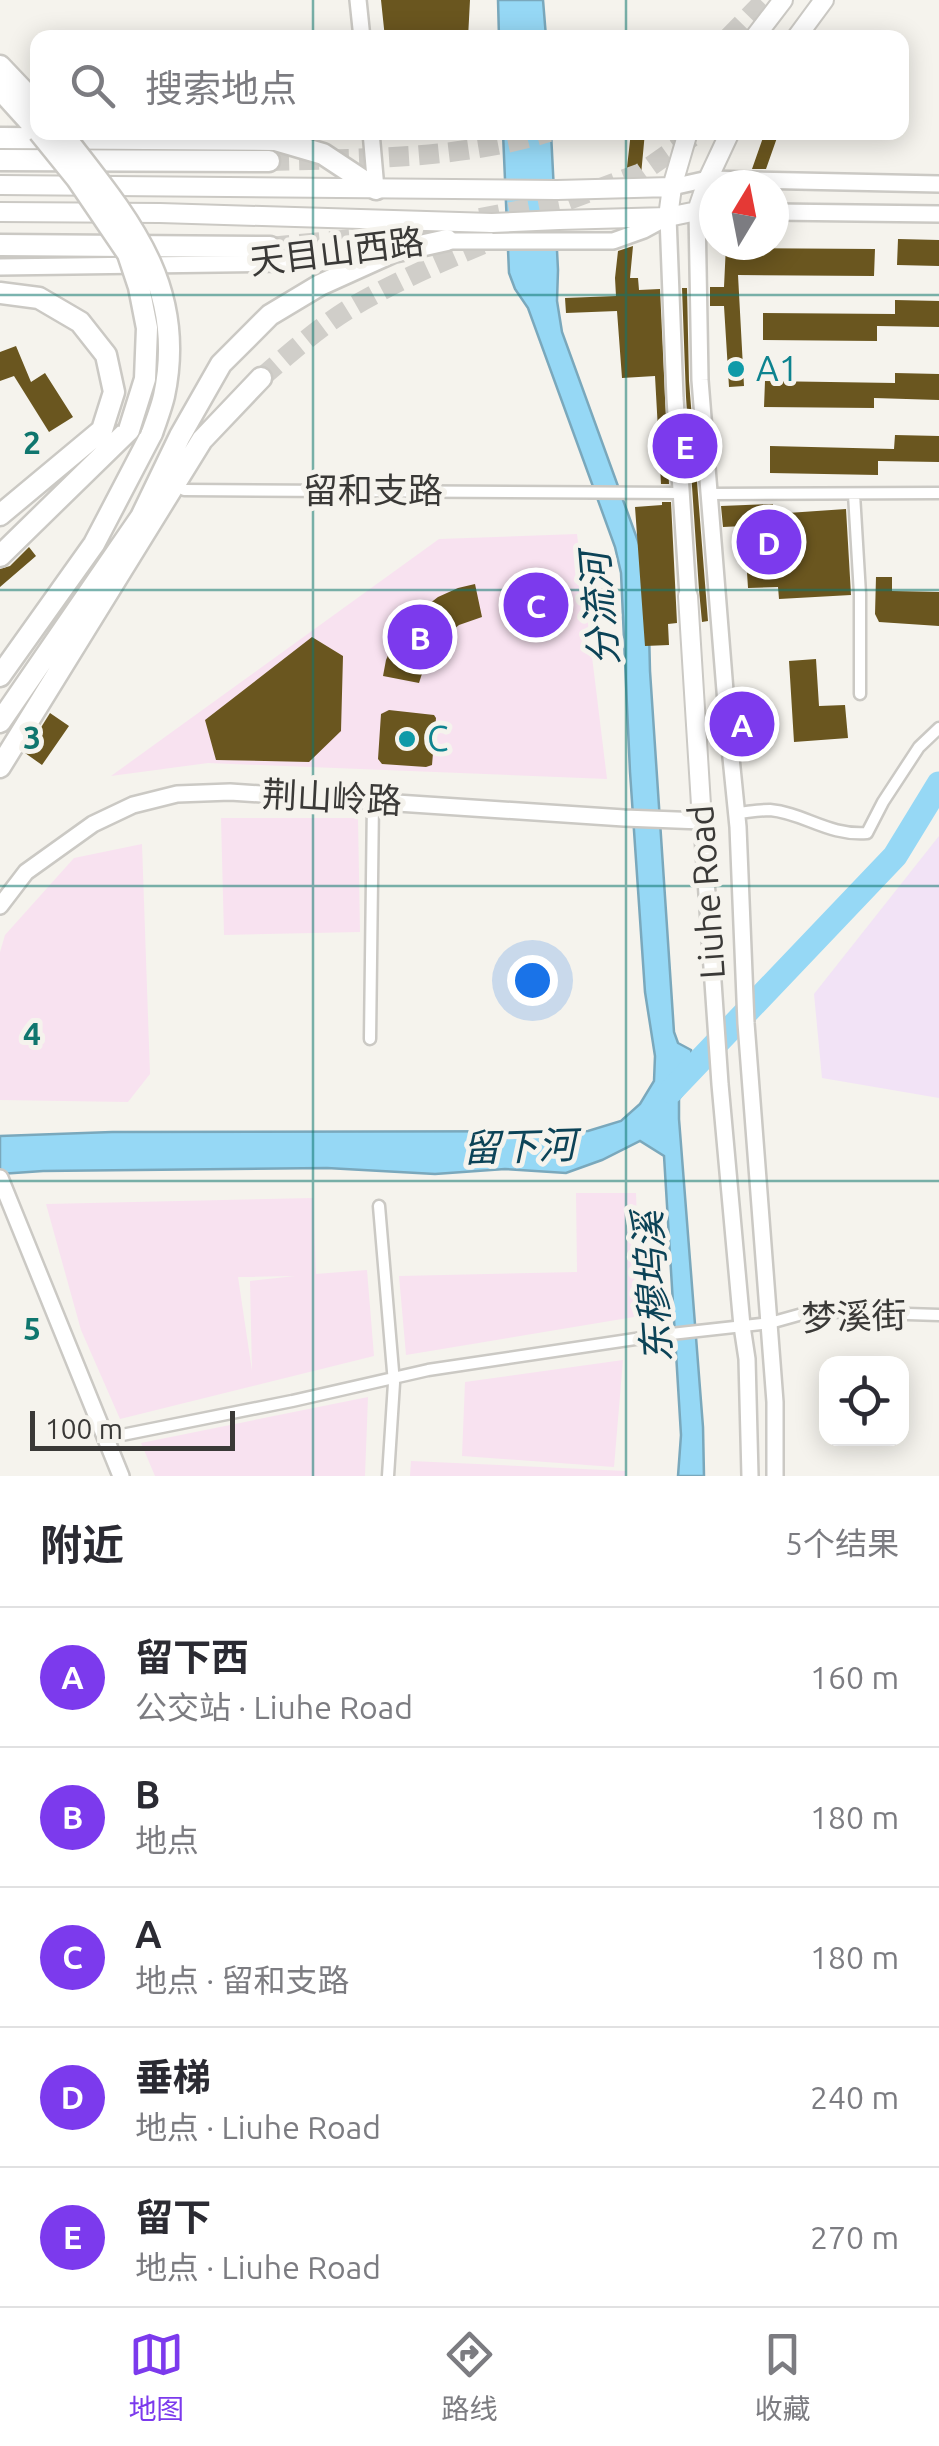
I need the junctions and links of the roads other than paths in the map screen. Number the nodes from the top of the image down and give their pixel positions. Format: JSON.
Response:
{"nodes":[{"id":1,"x":358,"y":0,"type":"edge"},
{"id":2,"x":783,"y":0,"type":"edge"},
{"id":3,"x":824,"y":0,"type":"edge"},
{"id":4,"x":361,"y":30,"type":"edge"},
{"id":5,"x":760,"y":30,"type":"edge"},
{"id":6,"x":802,"y":30,"type":"edge"},
{"id":7,"x":0,"y":66,"type":"edge"},
{"id":8,"x":0,"y":89,"type":"edge"},
{"id":9,"x":30,"y":98,"type":"edge"},
{"id":10,"x":30,"y":123,"type":"edge"},
{"id":11,"x":0,"y":138,"type":"edge"},
{"id":12,"x":30,"y":138,"type":"edge"},
{"id":13,"x":44,"y":140,"type":"edge"},
{"id":14,"x":67,"y":140,"type":"edge"},
{"id":15,"x":276,"y":140,"type":"edge"},
{"id":16,"x":372,"y":140,"type":"edge"},
{"id":17,"x":686,"y":140,"type":"edge"},
{"id":18,"x":726,"y":140,"type":"edge"},
{"id":19,"x":0,"y":160,"type":"edge"},
{"id":20,"x":269,"y":162,"type":"tunnel mouth"},
{"id":21,"x":712,"y":170,"type":"edge"},
{"id":22,"x":699,"y":181,"type":"edge"},
{"id":23,"x":789,"y":181,"type":"edge"},
{"id":24,"x":939,"y":184,"type":"edge"},
{"id":25,"x":0,"y":185,"type":"edge"},
{"id":26,"x":672,"y":186,"type":"junction"},
{"id":27,"x":376,"y":189,"type":"junction"},
{"id":28,"x":0,"y":212,"type":"edge"},
{"id":29,"x":699,"y":212,"type":"edge"},
{"id":30,"x":789,"y":212,"type":"edge"},
{"id":31,"x":939,"y":214,"type":"edge"},
{"id":32,"x":668,"y":217,"type":"junction"},
{"id":33,"x":493,"y":232,"type":"junction"},
{"id":34,"x":447,"y":240,"type":"junction"},
{"id":35,"x":0,"y":246,"type":"edge"},
{"id":36,"x":270,"y":247,"type":"tunnel mouth"},
{"id":37,"x":704,"y":260,"type":"edge"},
{"id":38,"x":0,"y":267,"type":"edge"},
{"id":39,"x":0,"y":293,"type":"edge"},
{"id":40,"x":261,"y":378,"type":"tunnel mouth"},
{"id":41,"x":184,"y":490,"type":"dead end"},
{"id":42,"x":682,"y":493,"type":"junction"},
{"id":43,"x":939,"y":493,"type":"edge"},
{"id":44,"x":710,"y":494,"type":"junction"},
{"id":45,"x":854,"y":494,"type":"junction"},
{"id":46,"x":0,"y":515,"type":"edge"},
{"id":47,"x":0,"y":556,"type":"edge"},
{"id":48,"x":688,"y":596,"type":"joint"},
{"id":49,"x":0,"y":676,"type":"edge"},
{"id":50,"x":860,"y":694,"type":"dead end"},
{"id":51,"x":0,"y":722,"type":"edge"},
{"id":52,"x":939,"y":728,"type":"edge"},
{"id":53,"x":0,"y":767,"type":"edge"},
{"id":54,"x":373,"y":800,"type":"junction"},
{"id":55,"x":737,"y":813,"type":"junction"},
{"id":56,"x":702,"y":821,"type":"junction"},
{"id":57,"x":0,"y":906,"type":"edge"},
{"id":58,"x":370,"y":1039,"type":"dead end"},
{"id":59,"x":0,"y":1178,"type":"edge"},
{"id":60,"x":378,"y":1206,"type":"dead end"},
{"id":61,"x":939,"y":1315,"type":"edge"},
{"id":62,"x":770,"y":1323,"type":"junction"},
{"id":63,"x":742,"y":1326,"type":"junction"},
{"id":64,"x":394,"y":1378,"type":"junction"},
{"id":65,"x":107,"y":1438,"type":"junction"},
{"id":66,"x":120,"y":1476,"type":"edge"},
{"id":67,"x":388,"y":1476,"type":"edge"},
{"id":68,"x":750,"y":1476,"type":"edge"},
{"id":69,"x":776,"y":1476,"type":"edge"}],
"edges":[{"from":1,"to":4,"type":"main road"},
{"from":2,"to":5,"type":"main road"},
{"from":3,"to":6,"type":"main road"},
{"from":7,"to":9,"type":"highway"},
{"from":8,"to":10,"type":"highway"},
{"from":11,"to":12,"type":"highway"},
{"from":13,"to":47,"type":"highway","bridge":true},
{"from":14,"to":49,"type":"highway","bridge":true},
{"from":15,"to":27,"type":"highway"},
{"from":16,"to":27,"type":"main road"},
{"from":17,"to":26,"type":"main road","name":"Liuhe Road"},
{"from":18,"to":21,"type":"main road"},
{"from":19,"to":20,"type":"highway"},
{"from":22,"to":26,"type":"main road"},
{"from":23,"to":24,"type":"main road"},
{"from":25,"to":27,"type":"main road","name":"天目山西路"},
{"from":26,"to":27,"type":"main road","name":"天目山西路"},
{"from":26,"to":32,"type":"main road","name":"Liuhe Road"},
{"from":28,"to":33,"type":"main road","name":"天目山西路"},
{"from":29,"to":32,"type":"main road","name":"天目山西路"},
{"from":30,"to":31,"type":"main road"},
{"from":32,"to":33,"type":"main road","name":"天目山西路","bridge":true},
{"from":32,"to":33,"type":"main road","name":"天目山西路"},
{"from":32,"to":42,"type":"main road","name":"Liuhe Road"},
{"from":33,"to":34,"type":"main road","name":"天目山西路"},
{"from":34,"to":38,"type":"main road","name":"天目山西路"},
{"from":34,"to":51,"type":"highway"},
{"from":35,"to":36,"type":"highway"},
{"from":37,"to":44,"type":"main road","name":"Liuhe Road"},
{"from":39,"to":46,"type":"highway"},
{"from":40,"to":53,"type":"highway"},
{"from":41,"to":42,"type":"street","name":"留和支路"},
{"from":42,"to":48,"type":"main road","name":"Liuhe Road"},
{"from":43,"to":45,"type":"street"},
{"from":44,"to":45,"type":"street"},
{"from":44,"to":55,"type":"main road","name":"Liuhe Road"},
{"from":45,"to":50,"type":"street"},
{"from":48,"to":56,"type":"main road","name":"Liuhe Road"},
{"from":52,"to":55,"type":"street"},
{"from":54,"to":56,"type":"main road","name":"荆山岭路"},
{"from":54,"to":57,"type":"main road","name":"荆山岭路"},
{"from":54,"to":58,"type":"street"},
{"from":55,"to":62,"type":"main road","name":"Liuhe Road"},
{"from":56,"to":63,"type":"main road","name":"Liuhe Road"},
{"from":59,"to":65,"type":"main road"},
{"from":60,"to":64,"type":"street"},
{"from":61,"to":62,"type":"street","name":"梦溪街"},
{"from":62,"to":63,"type":"street","name":"梦溪街"},
{"from":62,"to":69,"type":"main road","name":"Liuhe Road"},
{"from":63,"to":64,"type":"street","name":"梦溪街"},
{"from":63,"to":68,"type":"main road","name":"Liuhe Road"},
{"from":64,"to":65,"type":"street","name":"梦溪街"},
{"from":64,"to":67,"type":"street"},
{"from":65,"to":66,"type":"main road"}]}
